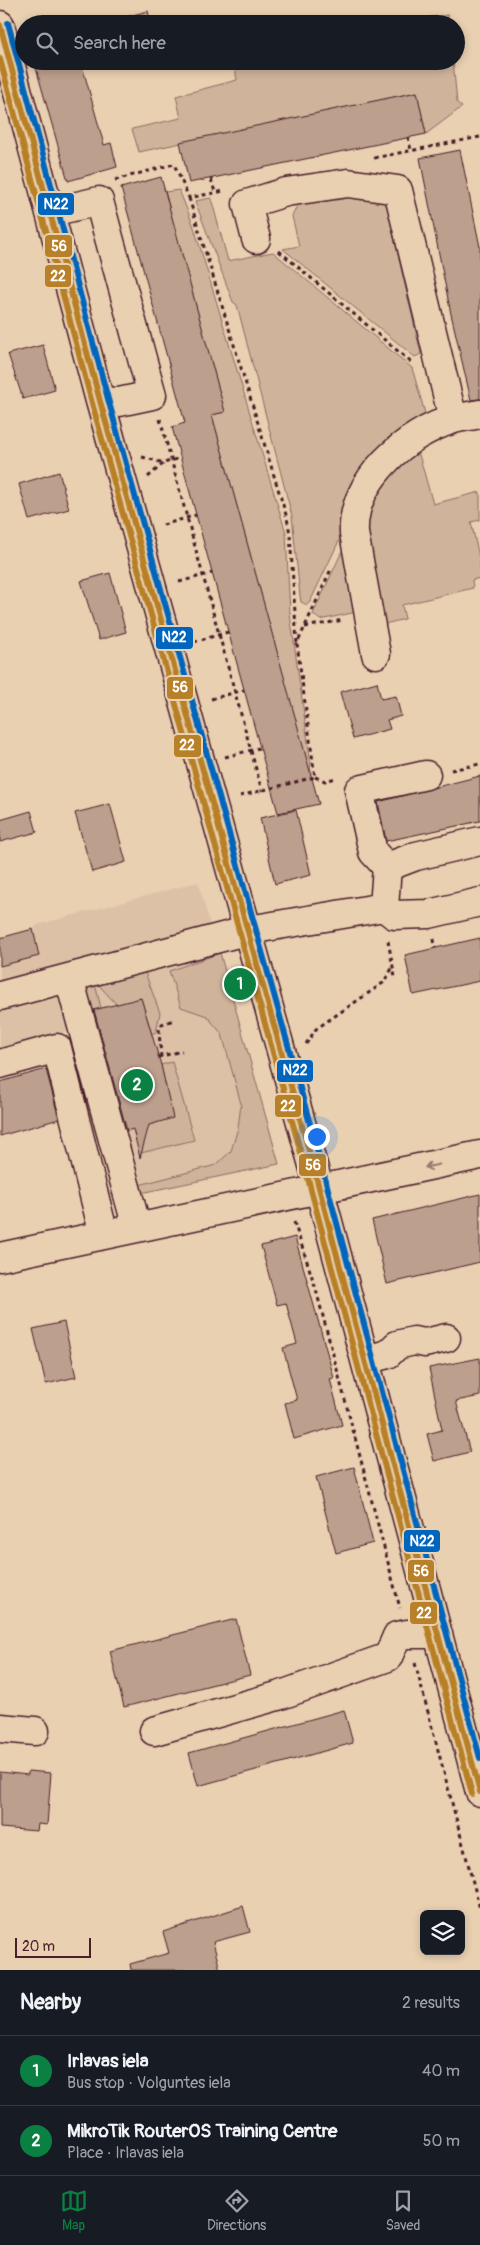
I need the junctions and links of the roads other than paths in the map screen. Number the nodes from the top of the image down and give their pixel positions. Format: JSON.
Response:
{"nodes":[{"id":1,"x":0,"y":27,"type":"edge"},
{"id":2,"x":51,"y":212,"type":"junction"},
{"id":3,"x":256,"y":239,"type":"road end"},
{"id":4,"x":100,"y":401,"type":"junction"},
{"id":5,"x":480,"y":414,"type":"edge"},
{"id":6,"x":453,"y":419,"type":"junction"},
{"id":7,"x":376,"y":654,"type":"dead end"},
{"id":8,"x":426,"y":775,"type":"dead end"},
{"id":9,"x":480,"y":841,"type":"edge"},
{"id":10,"x":387,"y":867,"type":"junction"},
{"id":11,"x":480,"y":902,"type":"edge"},
{"id":12,"x":384,"y":907,"type":"junction"},
{"id":13,"x":249,"y":930,"type":"junction"},
{"id":14,"x":69,"y":978,"type":"junction"},
{"id":15,"x":0,"y":996,"type":"edge"},
{"id":16,"x":0,"y":1064,"type":"edge"},
{"id":17,"x":480,"y":1155,"type":"edge"},
{"id":18,"x":320,"y":1191,"type":"junction"},
{"id":19,"x":137,"y":1228,"type":"junction"},
{"id":20,"x":104,"y":1235,"type":"junction"},
{"id":21,"x":0,"y":1256,"type":"edge"},
{"id":22,"x":446,"y":1338,"type":"dead end"},
{"id":23,"x":365,"y":1360,"type":"junction"},
{"id":24,"x":438,"y":1634,"type":"junction"},
{"id":25,"x":0,"y":1728,"type":"edge"},
{"id":26,"x":34,"y":1731,"type":"dead end"},
{"id":27,"x":154,"y":1731,"type":"dead end"},
{"id":28,"x":480,"y":1792,"type":"edge"}],
"edges":[{"from":1,"to":2,"type":"street"},
{"from":2,"to":4,"type":"street"},
{"from":2,"to":4,"type":"street"},
{"from":3,"to":6,"type":"street"},
{"from":4,"to":13,"type":"street"},
{"from":5,"to":6,"type":"street"},
{"from":6,"to":7,"type":"street"},
{"from":8,"to":10,"type":"street"},
{"from":9,"to":10,"type":"street"},
{"from":10,"to":12,"type":"street"},
{"from":11,"to":12,"type":"street"},
{"from":12,"to":13,"type":"street"},
{"from":13,"to":14,"type":"street"},
{"from":13,"to":18,"type":"street"},
{"from":14,"to":15,"type":"street"},
{"from":14,"to":19,"type":"street"},
{"from":16,"to":20,"type":"street"},
{"from":17,"to":18,"type":"street","one_way":true},
{"from":18,"to":19,"type":"street"},
{"from":18,"to":23,"type":"street"},
{"from":19,"to":20,"type":"street"},
{"from":20,"to":21,"type":"street"},
{"from":22,"to":23,"type":"street"},
{"from":23,"to":24,"type":"street"},
{"from":24,"to":27,"type":"street"},
{"from":24,"to":28,"type":"street"},
{"from":25,"to":26,"type":"street"}]}
